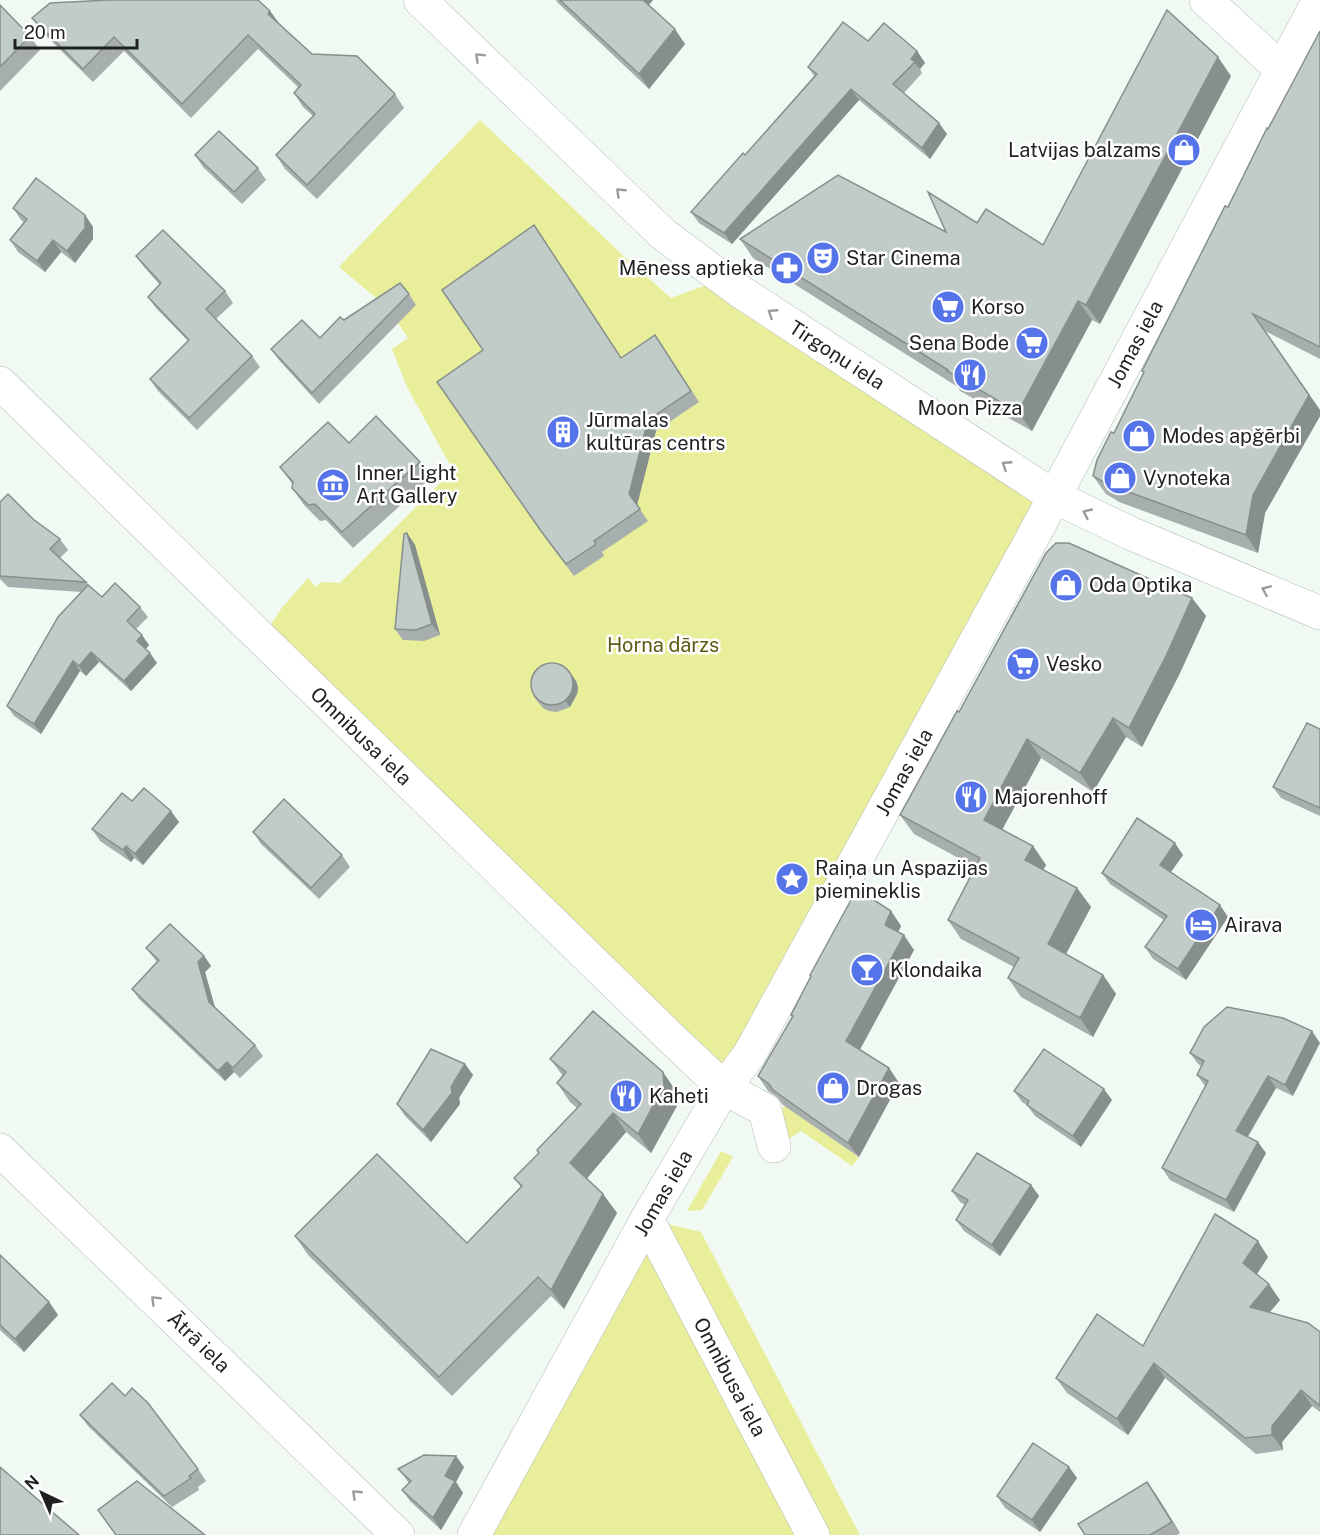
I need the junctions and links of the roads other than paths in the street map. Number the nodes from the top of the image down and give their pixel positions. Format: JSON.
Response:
{"nodes":[{"id":1,"x":420,"y":0,"type":"edge"},
{"id":2,"x":1206,"y":0,"type":"edge"},
{"id":3,"x":1319,"y":0,"type":"edge"},
{"id":4,"x":1282,"y":70,"type":"junction"},
{"id":5,"x":0,"y":383,"type":"edge"},
{"id":6,"x":1055,"y":497,"type":"junction"},
{"id":7,"x":1320,"y":613,"type":"edge"},
{"id":8,"x":749,"y":1055,"type":"junction"},
{"id":9,"x":724,"y":1088,"type":"junction"},
{"id":10,"x":765,"y":1110,"type":"junction"},
{"id":11,"x":774,"y":1146,"type":"dead end"},
{"id":12,"x":0,"y":1150,"type":"edge"},
{"id":13,"x":647,"y":1219,"type":"junction"},
{"id":14,"x":398,"y":1535,"type":"edge"},
{"id":15,"x":474,"y":1535,"type":"edge"},
{"id":16,"x":813,"y":1535,"type":"edge"}],
"edges":[{"from":6,"to":1,"type":"street","name":"Tirgoņu iela","one_way":true},
{"from":2,"to":4,"type":"street"},
{"from":3,"to":4,"type":"street","name":"Jomas iela"},
{"from":4,"to":6,"type":"street","name":"Jomas iela"},
{"from":5,"to":9,"type":"street","name":"Omnibusa iela"},
{"from":7,"to":6,"type":"street","name":"Tirgoņu iela","one_way":true},
{"from":6,"to":8,"type":"street","name":"Jomas iela"},
{"from":8,"to":9,"type":"street","name":"Jomas iela"},
{"from":8,"to":10,"type":"street"},
{"from":9,"to":10,"type":"street","name":"Omnibusa iela"},
{"from":9,"to":13,"type":"street","name":"Jomas iela"},
{"from":10,"to":11,"type":"street"},
{"from":14,"to":12,"type":"street","name":"Ātrā iela","one_way":true},
{"from":13,"to":15,"type":"street","name":"Jomas iela"},
{"from":13,"to":16,"type":"street","name":"Omnibusa iela"}]}
